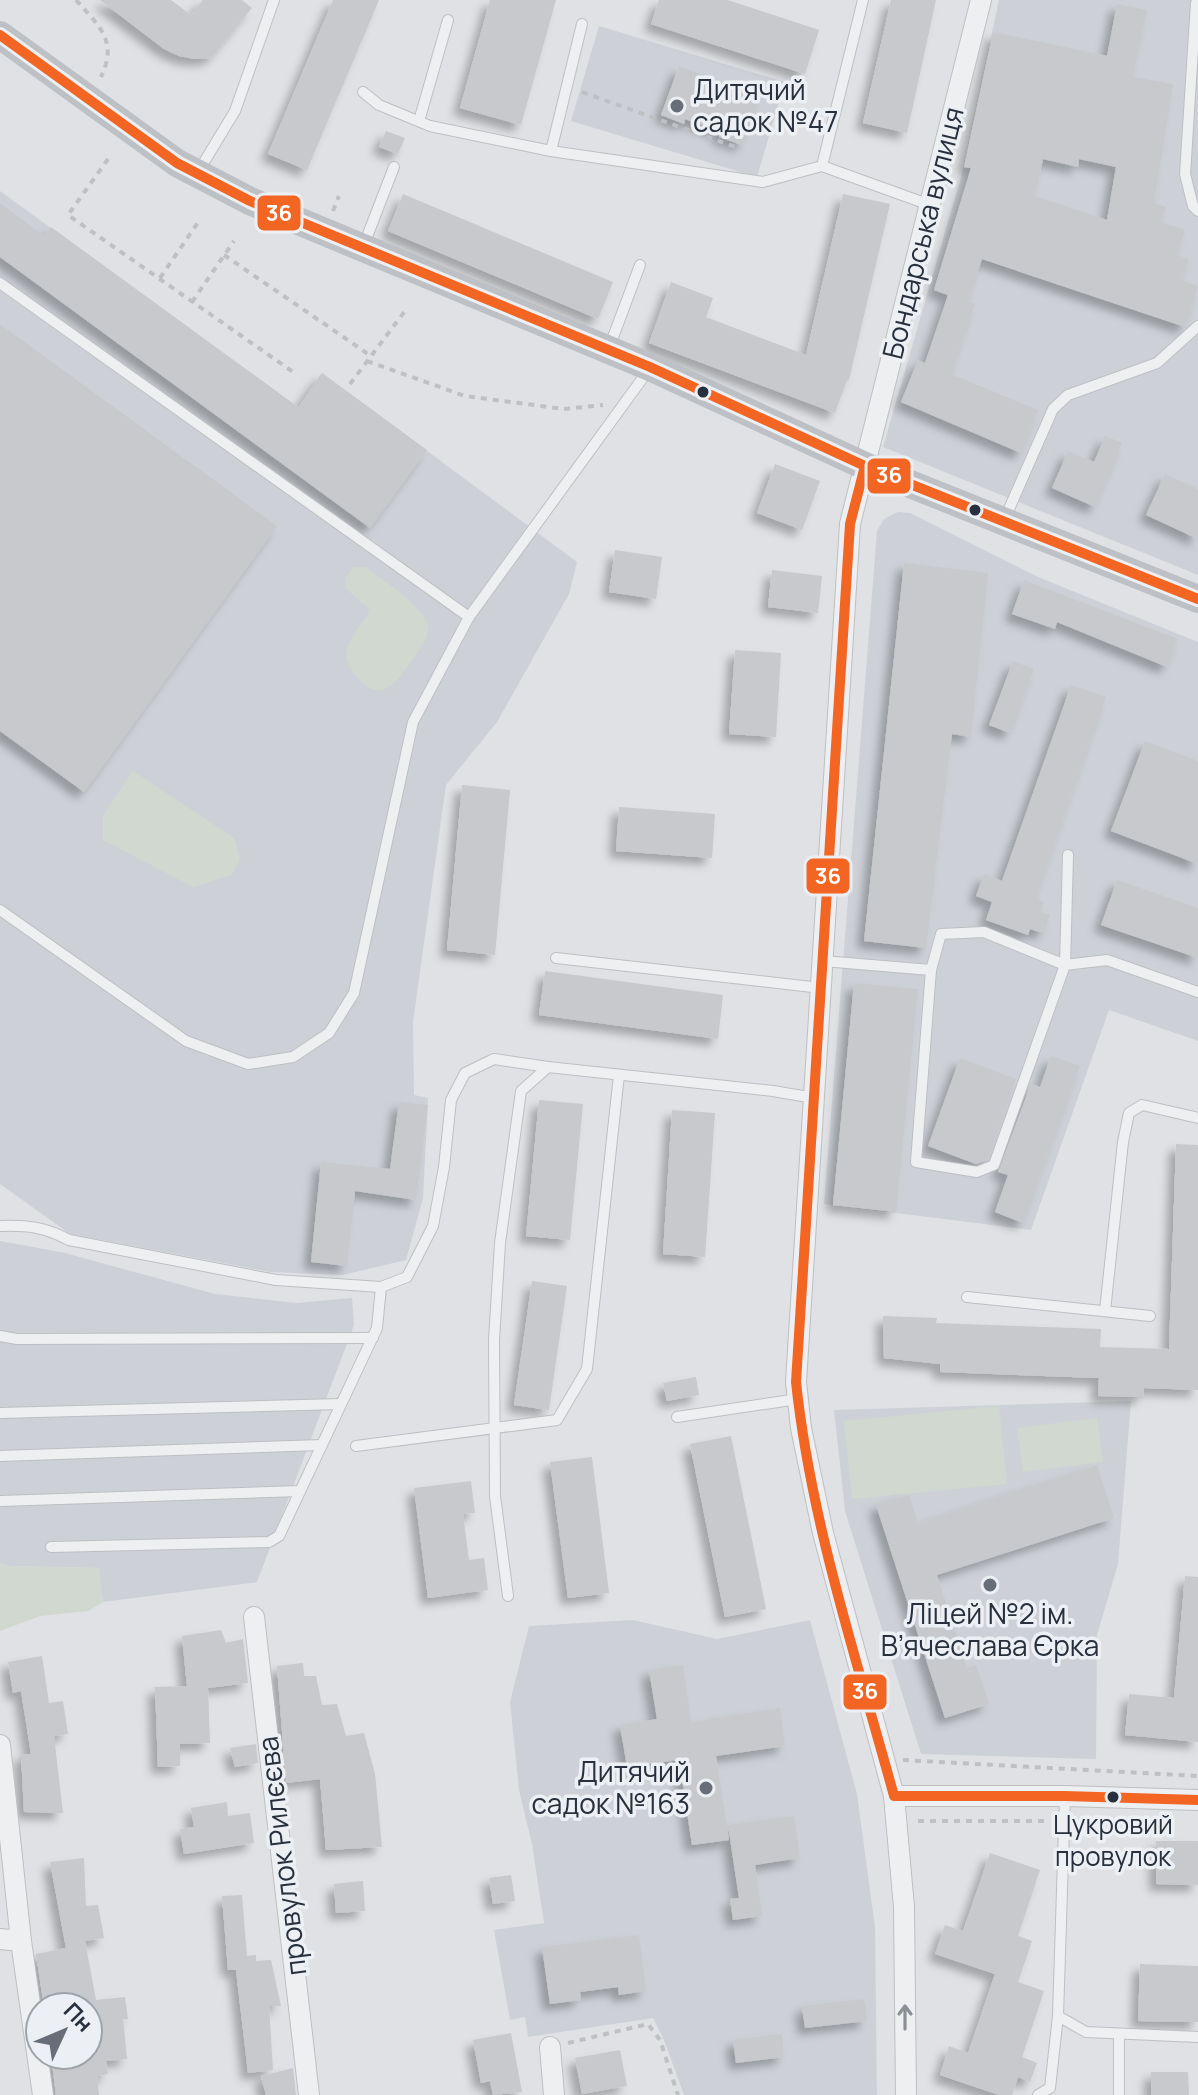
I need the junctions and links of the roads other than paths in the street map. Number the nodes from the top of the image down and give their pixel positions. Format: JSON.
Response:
{"nodes":[{"id":1,"x":274,"y":0,"type":"edge"},
{"id":2,"x":863,"y":0,"type":"edge"},
{"id":3,"x":981,"y":0,"type":"edge"},
{"id":4,"x":1196,"y":3,"type":"edge"},
{"id":5,"x":448,"y":20,"type":"dead end"},
{"id":6,"x":582,"y":24,"type":"dead end"},
{"id":7,"x":0,"y":35,"type":"edge"},
{"id":8,"x":1196,"y":54,"type":"edge"},
{"id":9,"x":363,"y":92,"type":"dead end"},
{"id":10,"x":419,"y":121,"type":"junction"},
{"id":11,"x":551,"y":151,"type":"junction"},
{"id":12,"x":822,"y":166,"type":"junction"},
{"id":13,"x":394,"y":167,"type":"dead end"},
{"id":14,"x":197,"y":174,"type":"junction"},
{"id":15,"x":930,"y":205,"type":"junction"},
{"id":16,"x":1198,"y":211,"type":"edge"},
{"id":17,"x":363,"y":247,"type":"junction"},
{"id":18,"x":640,"y":265,"type":"dead end"},
{"id":19,"x":0,"y":283,"type":"edge"},
{"id":20,"x":1198,"y":326,"type":"edge"},
{"id":21,"x":608,"y":350,"type":"junction"},
{"id":22,"x":650,"y":367,"type":"junction"},
{"id":23,"x":865,"y":466,"type":"junction"},
{"id":24,"x":1004,"y":521,"type":"junction"},
{"id":25,"x":1198,"y":599,"type":"edge"},
{"id":26,"x":469,"y":617,"type":"junction"},
{"id":27,"x":1068,"y":855,"type":"dead end"},
{"id":28,"x":0,"y":910,"type":"edge"},
{"id":29,"x":556,"y":958,"type":"dead end"},
{"id":30,"x":823,"y":961,"type":"junction"},
{"id":31,"x":1065,"y":965,"type":"junction"},
{"id":32,"x":931,"y":970,"type":"junction"},
{"id":33,"x":821,"y":988,"type":"junction"},
{"id":34,"x":1198,"y":992,"type":"edge"},
{"id":35,"x":548,"y":1067,"type":"junction"},
{"id":36,"x":619,"y":1075,"type":"junction"},
{"id":37,"x":814,"y":1098,"type":"junction"},
{"id":38,"x":1198,"y":1118,"type":"edge"},
{"id":39,"x":0,"y":1226,"type":"edge"},
{"id":40,"x":381,"y":1287,"type":"junction"},
{"id":41,"x":967,"y":1297,"type":"dead end"},
{"id":42,"x":1105,"y":1311,"type":"junction"},
{"id":43,"x":1150,"y":1316,"type":"dead end"},
{"id":44,"x":0,"y":1336,"type":"edge"},
{"id":45,"x":373,"y":1338,"type":"junction"},
{"id":46,"x":798,"y":1399,"type":"junction"},
{"id":47,"x":341,"y":1404,"type":"junction"},
{"id":48,"x":0,"y":1413,"type":"edge"},
{"id":49,"x":677,"y":1417,"type":"dead end"},
{"id":50,"x":495,"y":1428,"type":"junction"},
{"id":51,"x":322,"y":1445,"type":"junction"},
{"id":52,"x":356,"y":1446,"type":"dead end"},
{"id":53,"x":0,"y":1456,"type":"edge"},
{"id":54,"x":300,"y":1491,"type":"junction"},
{"id":55,"x":0,"y":1501,"type":"edge"},
{"id":56,"x":51,"y":1547,"type":"dead end"},
{"id":57,"x":508,"y":1596,"type":"dead end"},
{"id":58,"x":254,"y":1617,"type":"dead end"},
{"id":59,"x":0,"y":1745,"type":"edge"},
{"id":60,"x":894,"y":1796,"type":"junction"},
{"id":61,"x":1065,"y":1796,"type":"junction"},
{"id":62,"x":1198,"y":1800,"type":"edge"},
{"id":63,"x":0,"y":1939,"type":"edge"},
{"id":64,"x":21,"y":1941,"type":"junction"},
{"id":65,"x":1058,"y":2016,"type":"junction"},
{"id":66,"x":1119,"y":2035,"type":"junction"},
{"id":67,"x":1198,"y":2037,"type":"edge"},
{"id":68,"x":550,"y":2047,"type":"road end"},
{"id":69,"x":43,"y":2095,"type":"edge"},
{"id":70,"x":309,"y":2095,"type":"edge"},
{"id":71,"x":554,"y":2095,"type":"edge"},
{"id":72,"x":906,"y":2095,"type":"edge"},
{"id":73,"x":1038,"y":2095,"type":"edge"},
{"id":74,"x":1119,"y":2095,"type":"edge"}],
"edges":[{"from":1,"to":14,"type":"lane"},
{"from":2,"to":12,"type":"lane"},
{"from":3,"to":15,"type":"street","name":"Бондарська вулиця"},
{"from":4,"to":8,"type":"lane"},
{"from":5,"to":10,"type":"lane"},
{"from":6,"to":11,"type":"lane"},
{"from":7,"to":14,"type":"main road"},
{"from":8,"to":16,"type":"lane"},
{"from":9,"to":10,"type":"lane"},
{"from":10,"to":11,"type":"lane"},
{"from":11,"to":12,"type":"lane"},
{"from":12,"to":15,"type":"lane"},
{"from":13,"to":17,"type":"lane"},
{"from":14,"to":17,"type":"main road"},
{"from":15,"to":23,"type":"street","name":"Бондарська вулиця"},
{"from":17,"to":21,"type":"main road"},
{"from":18,"to":21,"type":"lane"},
{"from":19,"to":26,"type":"lane"},
{"from":20,"to":24,"type":"lane"},
{"from":21,"to":22,"type":"main road"},
{"from":22,"to":23,"type":"main road"},
{"from":22,"to":26,"type":"lane"},
{"from":23,"to":24,"type":"main road"},
{"from":23,"to":30,"type":"street","name":"Бондарська вулиця"},
{"from":24,"to":25,"type":"main road"},
{"from":26,"to":28,"type":"lane"},
{"from":27,"to":31,"type":"lane"},
{"from":29,"to":33,"type":"lane"},
{"from":30,"to":32,"type":"lane"},
{"from":30,"to":33,"type":"street","name":"Бондарська вулиця"},
{"from":31,"to":32,"type":"lane"},
{"from":31,"to":32,"type":"lane"},
{"from":31,"to":34,"type":"lane"},
{"from":33,"to":37,"type":"street","name":"Бондарська вулиця"},
{"from":35,"to":36,"type":"lane"},
{"from":35,"to":40,"type":"lane"},
{"from":35,"to":50,"type":"lane"},
{"from":36,"to":37,"type":"lane"},
{"from":36,"to":50,"type":"lane"},
{"from":37,"to":46,"type":"street","name":"Бондарська вулиця"},
{"from":38,"to":42,"type":"lane"},
{"from":39,"to":40,"type":"lane"},
{"from":40,"to":45,"type":"lane"},
{"from":41,"to":42,"type":"lane"},
{"from":42,"to":43,"type":"lane"},
{"from":44,"to":45,"type":"lane"},
{"from":45,"to":47,"type":"lane"},
{"from":46,"to":49,"type":"lane"},
{"from":46,"to":60,"type":"street","name":"Бондарська вулиця"},
{"from":47,"to":48,"type":"lane"},
{"from":47,"to":51,"type":"lane"},
{"from":50,"to":52,"type":"lane"},
{"from":50,"to":57,"type":"lane"},
{"from":51,"to":53,"type":"lane"},
{"from":51,"to":54,"type":"lane"},
{"from":54,"to":55,"type":"lane"},
{"from":54,"to":56,"type":"lane"},
{"from":58,"to":70,"type":"street","name":"провулок Рилєєва"},
{"from":59,"to":64,"type":"street"},
{"from":60,"to":61,"type":"street"},
{"from":72,"to":60,"type":"street","name":"Бондарська вулиця","one_way":true},
{"from":61,"to":62,"type":"street"},
{"from":61,"to":65,"type":"lane"},
{"from":63,"to":64,"type":"street"},
{"from":64,"to":69,"type":"street"},
{"from":65,"to":66,"type":"lane"},
{"from":65,"to":73,"type":"lane"},
{"from":66,"to":67,"type":"lane"},
{"from":66,"to":74,"type":"lane"},
{"from":68,"to":71,"type":"street"}]}
